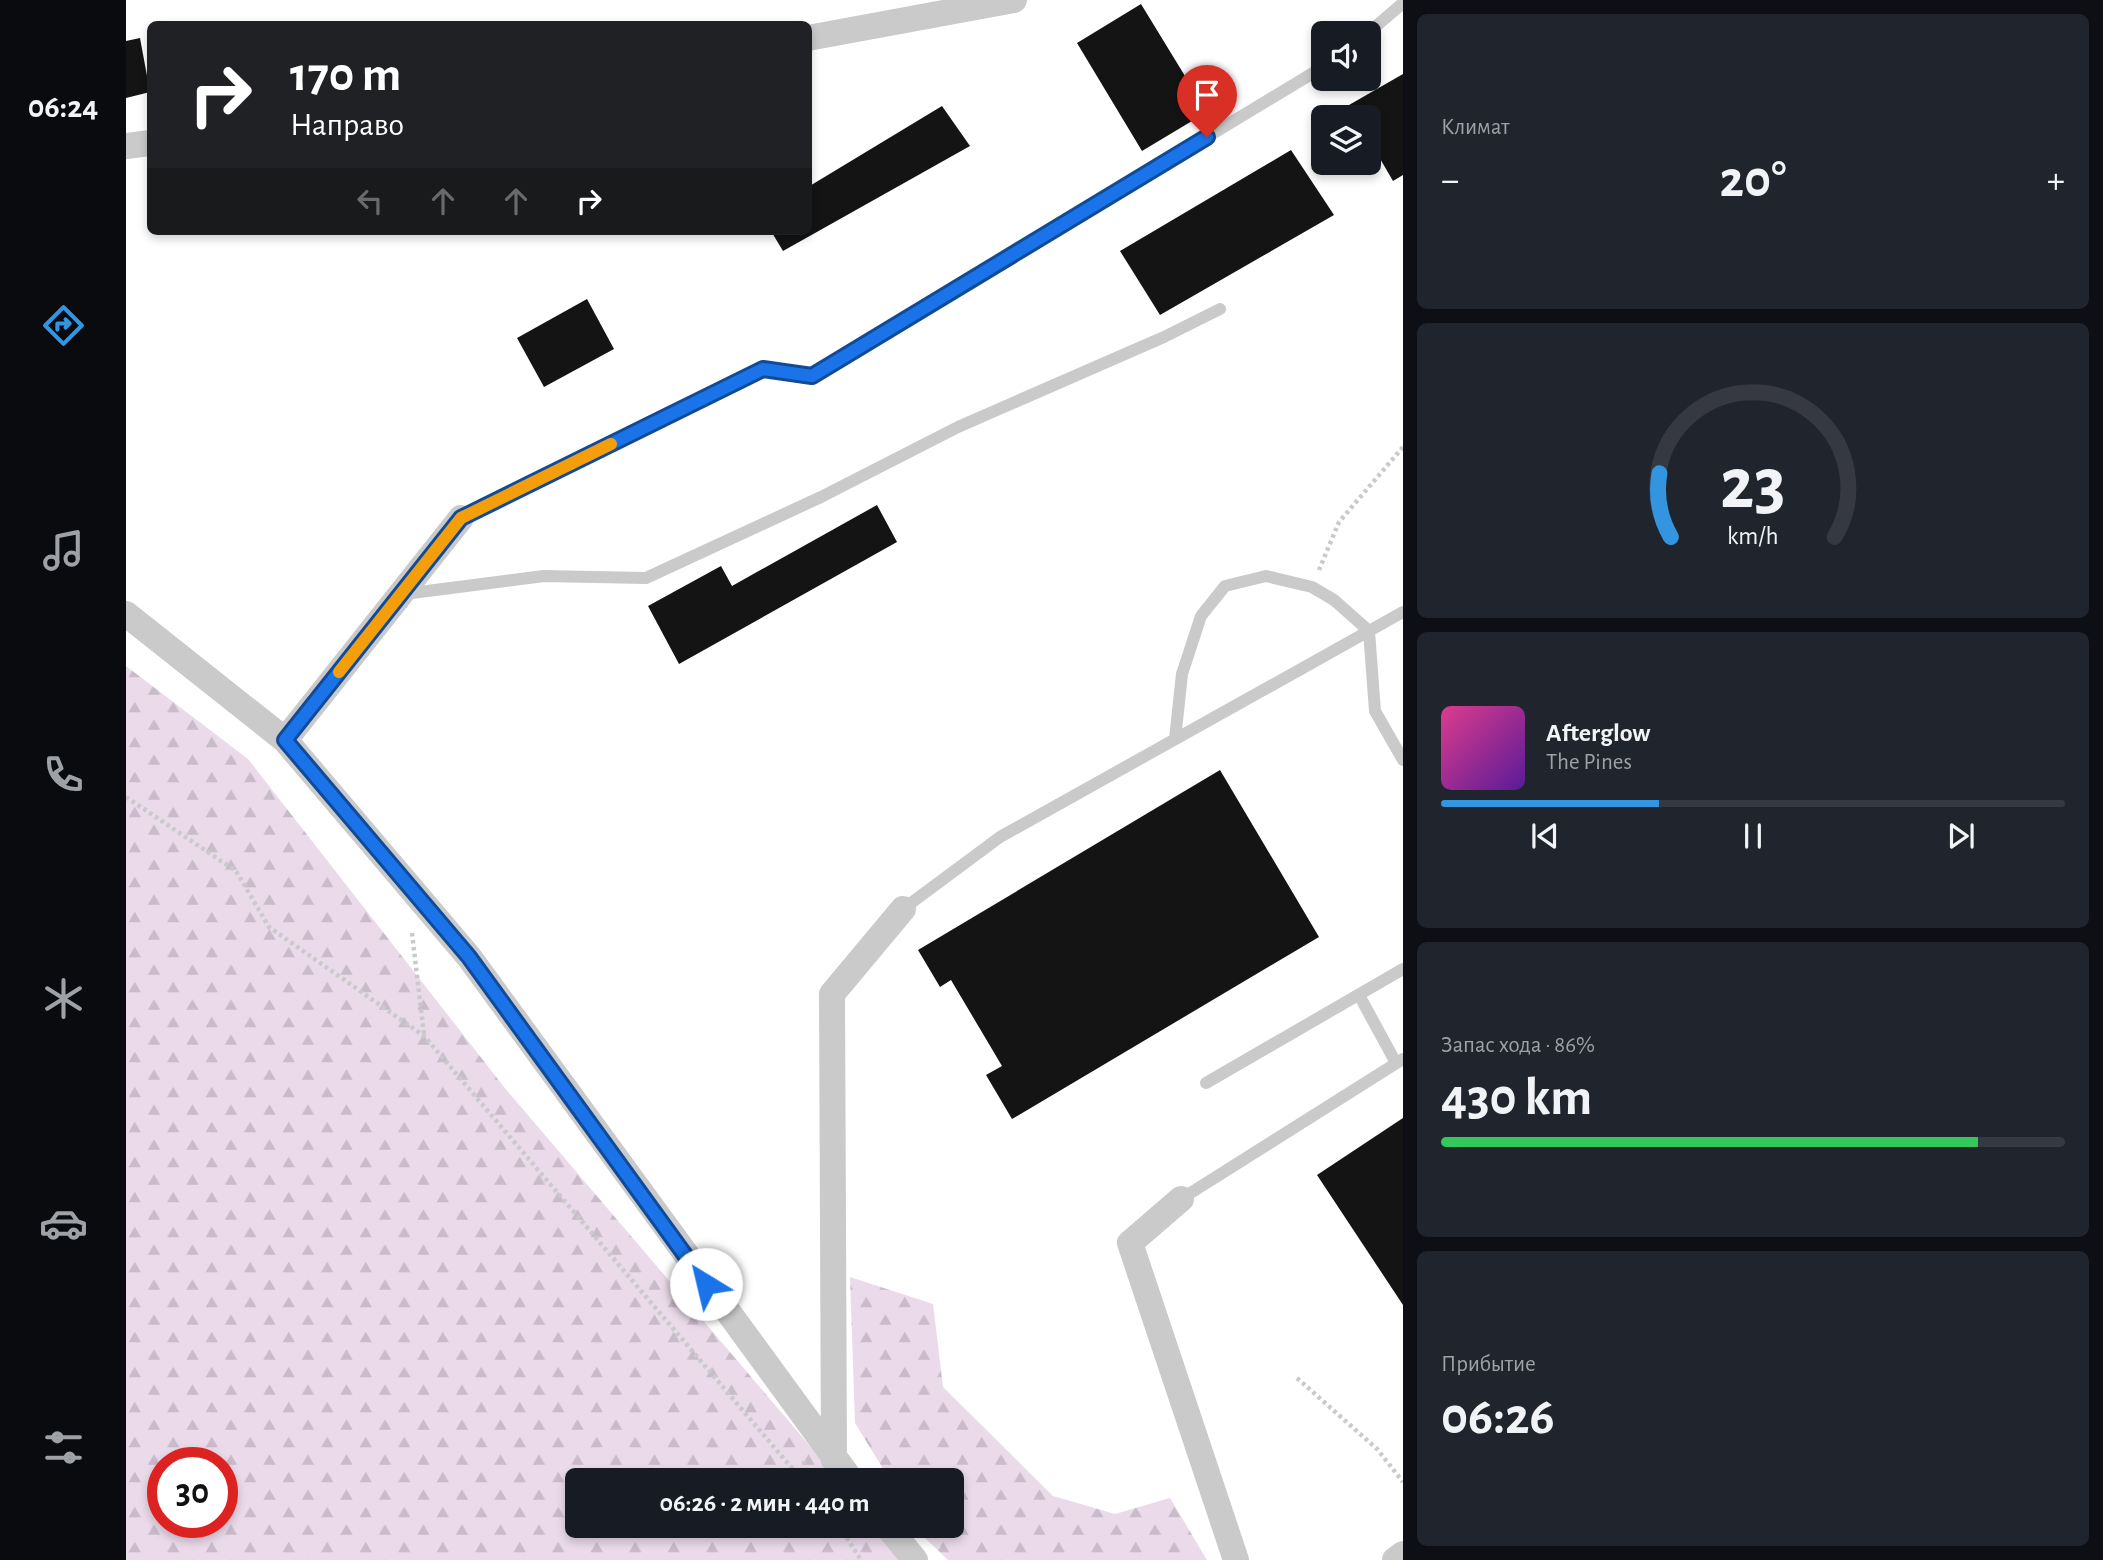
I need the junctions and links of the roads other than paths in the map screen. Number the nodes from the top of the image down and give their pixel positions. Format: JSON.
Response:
{"nodes":[{"id":1,"x":1014,"y":0,"type":"edge"},
{"id":2,"x":1403,"y":3,"type":"edge"},
{"id":3,"x":1381,"y":22,"type":"edge"},
{"id":4,"x":812,"y":37,"type":"edge"},
{"id":5,"x":1311,"y":74,"type":"edge"},
{"id":6,"x":147,"y":143,"type":"edge"},
{"id":7,"x":126,"y":146,"type":"edge"},
{"id":8,"x":1220,"y":309,"type":"dead end"},
{"id":9,"x":461,"y":518,"type":"joint"},
{"id":10,"x":401,"y":594,"type":"junction"},
{"id":11,"x":1403,"y":612,"type":"edge"},
{"id":12,"x":126,"y":614,"type":"edge"},
{"id":13,"x":1369,"y":631,"type":"junction"},
{"id":14,"x":1175,"y":739,"type":"junction"},
{"id":15,"x":285,"y":740,"type":"junction"},
{"id":16,"x":1403,"y":760,"type":"edge"},
{"id":17,"x":903,"y":909,"type":"joint"},
{"id":18,"x":1403,"y":969,"type":"edge"},
{"id":19,"x":1359,"y":995,"type":"junction"},
{"id":20,"x":1400,"y":1061,"type":"edge"},
{"id":21,"x":1206,"y":1083,"type":"dead end"},
{"id":22,"x":1181,"y":1199,"type":"joint"},
{"id":23,"x":834,"y":1460,"type":"junction"},
{"id":24,"x":841,"y":1468,"type":"edge"},
{"id":25,"x":897,"y":1538,"type":"edge"},
{"id":26,"x":1403,"y":1554,"type":"edge"},
{"id":27,"x":915,"y":1560,"type":"edge"},
{"id":28,"x":1236,"y":1560,"type":"edge"},
{"id":29,"x":1395,"y":1560,"type":"edge"}],
"edges":[{"from":1,"to":4,"type":"street"},
{"from":2,"to":3,"type":"lane"},
{"from":5,"to":9,"type":"lane"},
{"from":6,"to":7,"type":"street"},
{"from":8,"to":10,"type":"lane"},
{"from":9,"to":10,"type":"street"},
{"from":10,"to":15,"type":"street"},
{"from":11,"to":13,"type":"lane"},
{"from":12,"to":15,"type":"street"},
{"from":13,"to":14,"type":"lane"},
{"from":13,"to":14,"type":"lane"},
{"from":13,"to":16,"type":"lane"},
{"from":14,"to":17,"type":"lane"},
{"from":15,"to":23,"type":"street"},
{"from":17,"to":23,"type":"street"},
{"from":18,"to":19,"type":"lane"},
{"from":19,"to":20,"type":"lane"},
{"from":19,"to":21,"type":"lane"},
{"from":20,"to":22,"type":"lane"},
{"from":22,"to":28,"type":"street"},
{"from":23,"to":24,"type":"street"},
{"from":25,"to":27,"type":"street"},
{"from":26,"to":29,"type":"street"}]}
